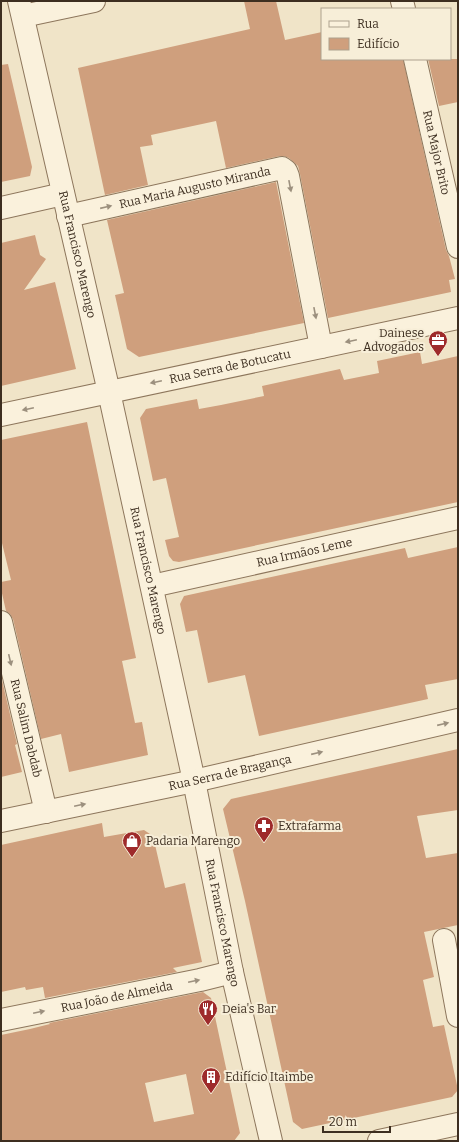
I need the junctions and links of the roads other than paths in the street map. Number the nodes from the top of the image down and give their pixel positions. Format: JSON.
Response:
{"nodes":[{"id":1,"x":94,"y":1,"type":"edge"},
{"id":2,"x":21,"y":9,"type":"edge"},
{"id":3,"x":415,"y":60,"type":"edge"},
{"id":4,"x":63,"y":194,"type":"junction"},
{"id":5,"x":1,"y":208,"type":"edge"},
{"id":6,"x":68,"y":216,"type":"junction"},
{"id":7,"x":458,"y":247,"type":"edge"},
{"id":8,"x":458,"y":318,"type":"edge"},
{"id":9,"x":322,"y":347,"type":"junction"},
{"id":10,"x":109,"y":392,"type":"junction"},
{"id":11,"x":1,"y":415,"type":"edge"},
{"id":12,"x":458,"y":518,"type":"edge"},
{"id":13,"x":152,"y":586,"type":"junction"},
{"id":14,"x":1,"y":622,"type":"edge"},
{"id":15,"x":458,"y":720,"type":"edge"},
{"id":16,"x":194,"y":781,"type":"junction"},
{"id":17,"x":46,"y":812,"type":"junction"},
{"id":18,"x":1,"y":821,"type":"edge"},
{"id":19,"x":444,"y":940,"type":"dead end"},
{"id":20,"x":232,"y":972,"type":"junction"},
{"id":21,"x":458,"y":1016,"type":"edge"},
{"id":22,"x":1,"y":1020,"type":"edge"},
{"id":23,"x":458,"y":1124,"type":"edge"},
{"id":24,"x":271,"y":1141,"type":"edge"},
{"id":25,"x":379,"y":1141,"type":"edge"}],
"edges":[{"from":1,"to":2,"type":"street"},
{"from":2,"to":4,"type":"street","name":"Rua Francisco Marengo"},
{"from":3,"to":7,"type":"street","name":"Rua Major Brito"},
{"from":4,"to":5,"type":"street"},
{"from":4,"to":6,"type":"street","name":"Rua Francisco Marengo"},
{"from":6,"to":9,"type":"street","name":"Rua Maria Augusto Miranda","one_way":true},
{"from":6,"to":10,"type":"street","name":"Rua Francisco Marengo"},
{"from":8,"to":9,"type":"street","name":"Rua Serra de Botucatu","one_way":true},
{"from":9,"to":10,"type":"street","name":"Rua Serra de Botucatu","one_way":true},
{"from":10,"to":11,"type":"street","name":"Rua Serra de Botucatu","one_way":true},
{"from":10,"to":13,"type":"street","name":"Rua Francisco Marengo"},
{"from":12,"to":13,"type":"street","name":"Rua Irmãos Leme"},
{"from":13,"to":16,"type":"street","name":"Rua Francisco Marengo"},
{"from":14,"to":17,"type":"street","name":"Rua Salim Dabdab","one_way":true},
{"from":16,"to":15,"type":"street","name":"Rua Serra de Bragança","one_way":true},
{"from":17,"to":16,"type":"street","name":"Rua Serra de Bragança","one_way":true},
{"from":16,"to":20,"type":"street","name":"Rua Francisco Marengo"},
{"from":17,"to":18,"type":"street","name":"Rua Serra de Bragança"},
{"from":19,"to":21,"type":"street"},
{"from":22,"to":20,"type":"street","name":"Rua João de Almeida","one_way":true},
{"from":20,"to":24,"type":"street","name":"Rua Francisco Marengo"},
{"from":23,"to":25,"type":"street"}]}
